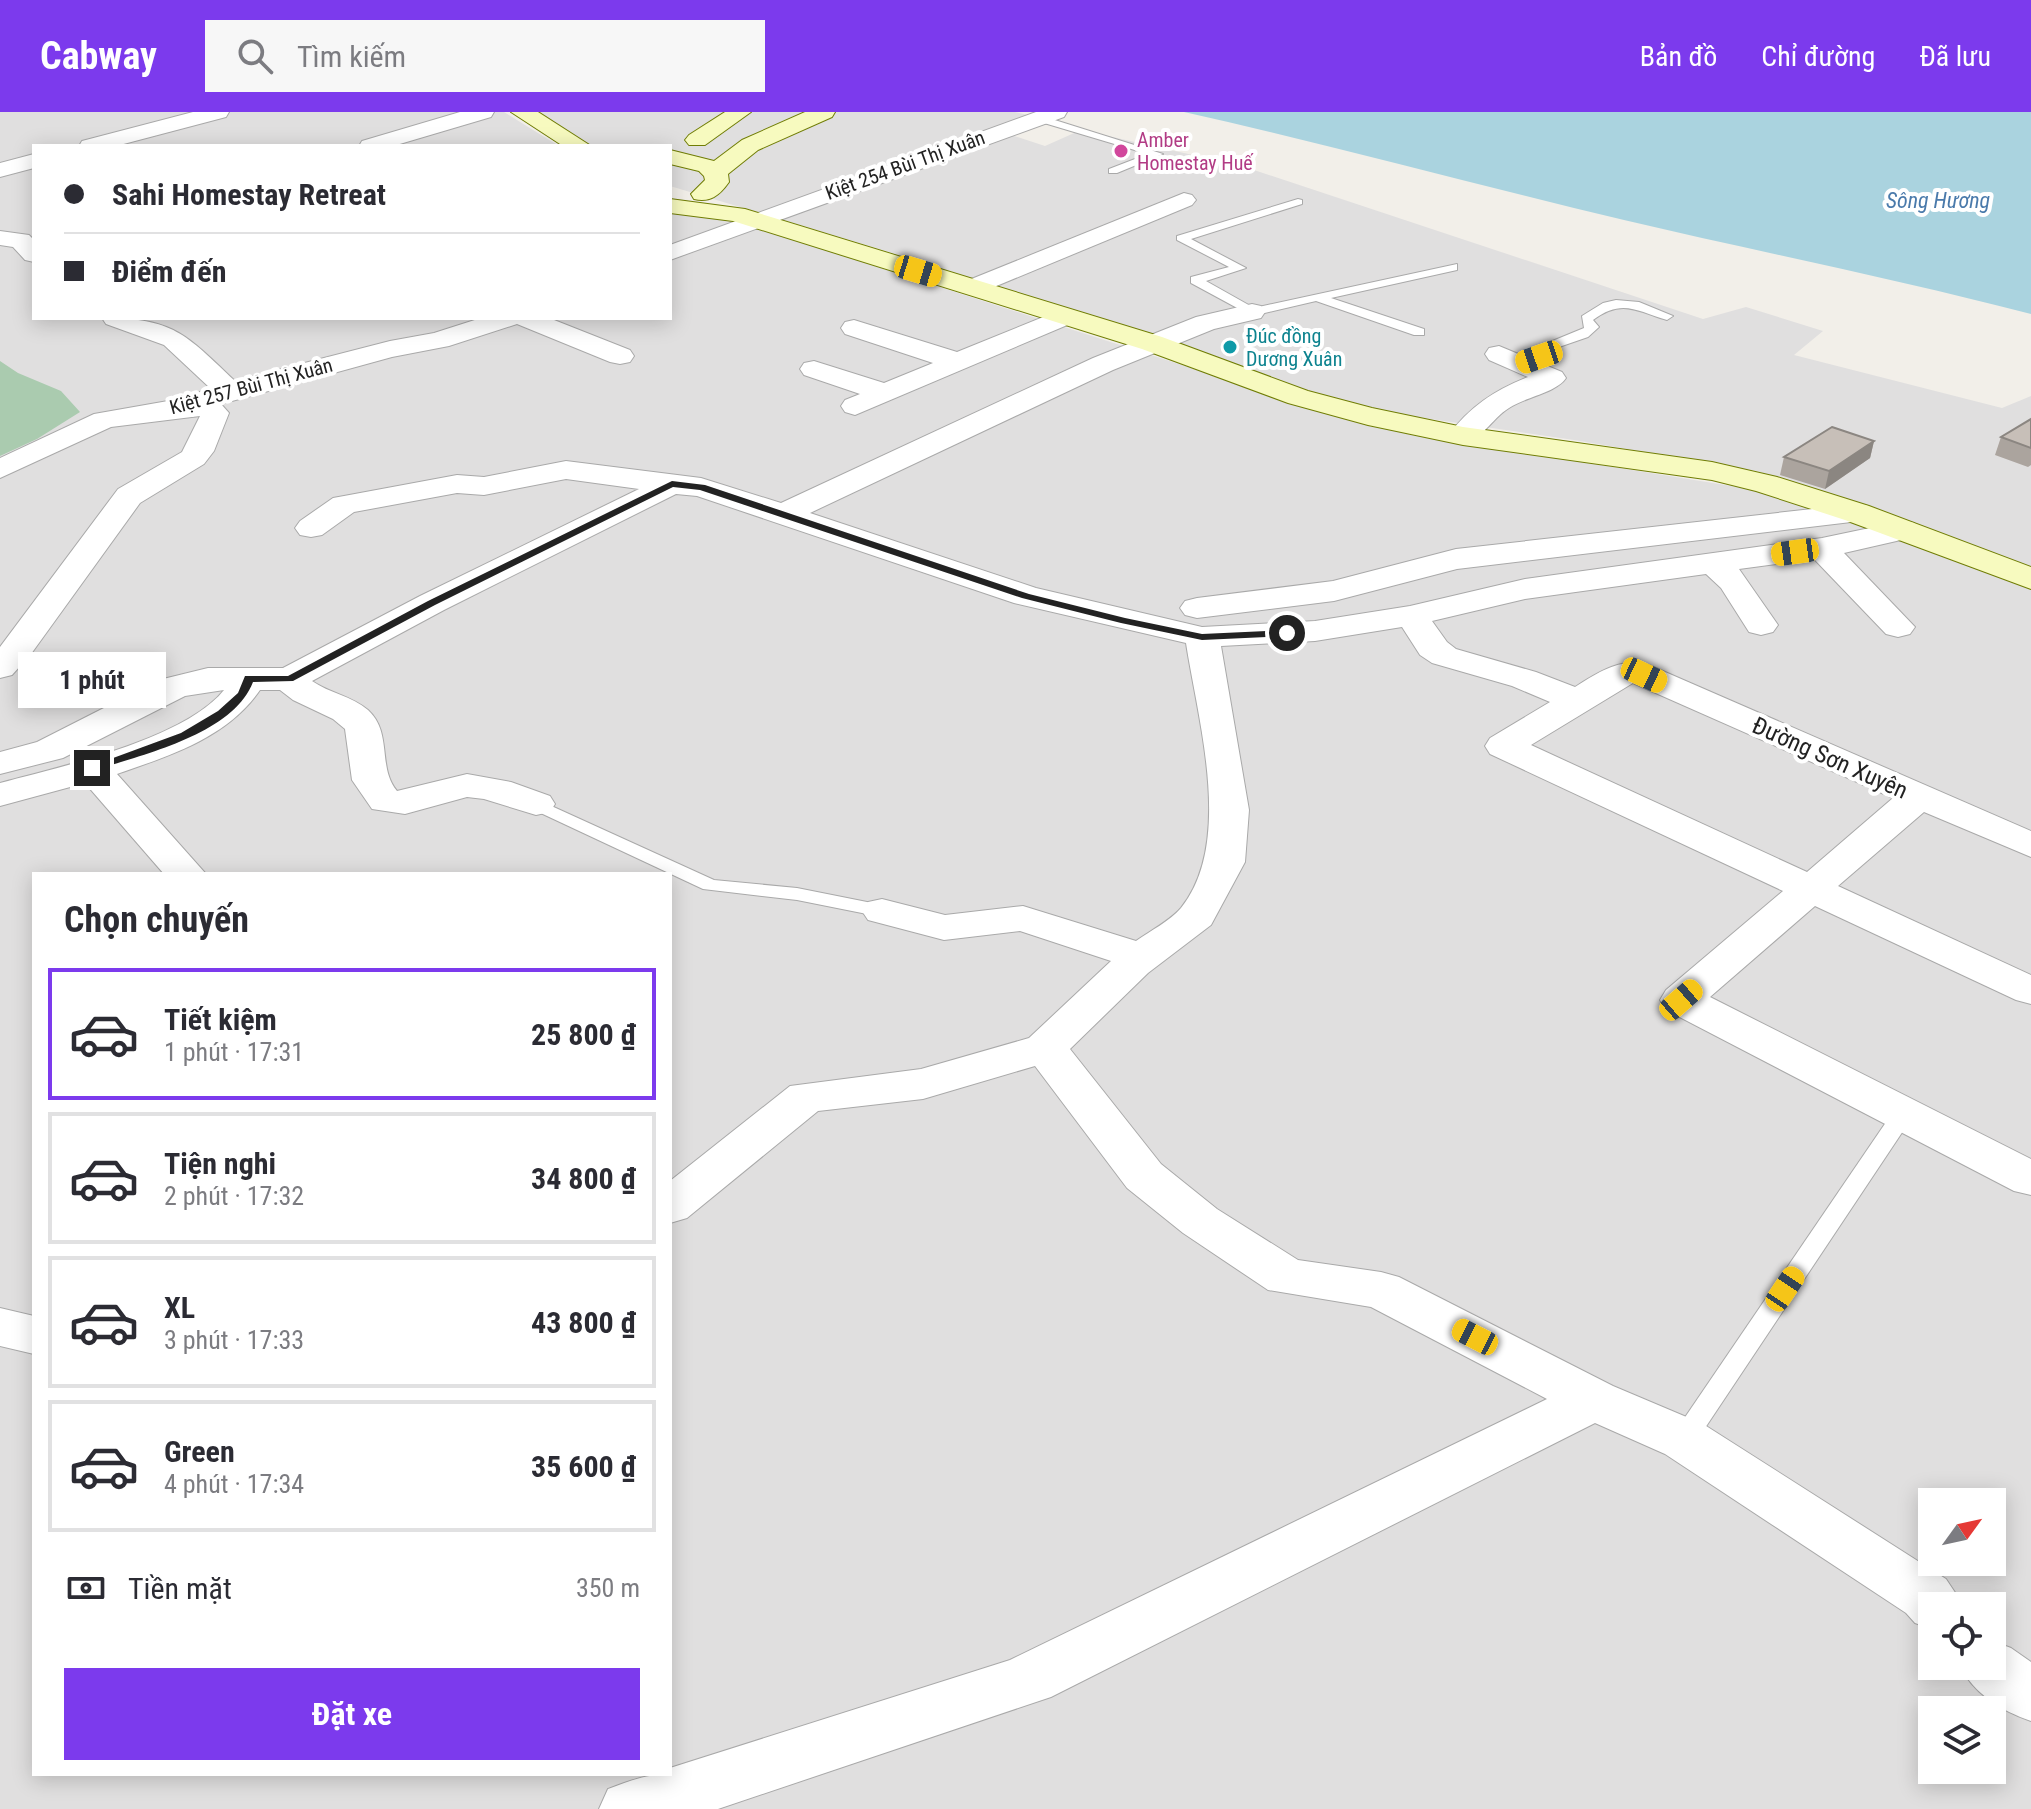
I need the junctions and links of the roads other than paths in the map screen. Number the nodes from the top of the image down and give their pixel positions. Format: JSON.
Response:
{"nodes":[{"id":1,"x":218,"y":112,"type":"edge"},
{"id":2,"x":483,"y":112,"type":"edge"},
{"id":3,"x":522,"y":112,"type":"edge"},
{"id":4,"x":740,"y":112,"type":"edge"},
{"id":5,"x":757,"y":112,"type":"edge"},
{"id":6,"x":824,"y":112,"type":"edge"},
{"id":7,"x":842,"y":112,"type":"edge"},
{"id":8,"x":1047,"y":115,"type":"edge"},
{"id":9,"x":697,"y":140,"type":"junction"},
{"id":10,"x":98,"y":144,"type":"edge"},
{"id":11,"x":377,"y":144,"type":"edge"},
{"id":12,"x":572,"y":144,"type":"edge"},
{"id":13,"x":672,"y":148,"type":"edge"},
{"id":14,"x":739,"y":152,"type":"junction"},
{"id":15,"x":672,"y":157,"type":"edge"},
{"id":16,"x":32,"y":162,"type":"edge"},
{"id":17,"x":0,"y":170,"type":"edge"},
{"id":18,"x":1113,"y":171,"type":"dead end"},
{"id":19,"x":717,"y":178,"type":"junction"},
{"id":20,"x":1184,"y":200,"type":"dead end"},
{"id":21,"x":1298,"y":202,"type":"dead end"},
{"id":22,"x":672,"y":204,"type":"edge"},
{"id":23,"x":672,"y":205,"type":"edge"},
{"id":24,"x":745,"y":217,"type":"junction"},
{"id":25,"x":0,"y":238,"type":"edge"},
{"id":26,"x":31,"y":248,"type":"edge"},
{"id":27,"x":672,"y":252,"type":"edge"},
{"id":28,"x":1453,"y":267,"type":"dead end"},
{"id":29,"x":973,"y":287,"type":"junction"},
{"id":30,"x":1316,"y":297,"type":"junction"},
{"id":31,"x":1252,"y":312,"type":"junction"},
{"id":32,"x":1667,"y":316,"type":"dead end"},
{"id":33,"x":1063,"y":317,"type":"junction"},
{"id":34,"x":121,"y":320,"type":"edge"},
{"id":35,"x":502,"y":320,"type":"edge"},
{"id":36,"x":531,"y":320,"type":"edge"},
{"id":37,"x":854,"y":328,"type":"dead end"},
{"id":38,"x":1419,"y":332,"type":"dead end"},
{"id":39,"x":1152,"y":343,"type":"junction"},
{"id":40,"x":620,"y":356,"type":"dead end"},
{"id":41,"x":1509,"y":359,"type":"joint"},
{"id":42,"x":959,"y":362,"type":"junction"},
{"id":43,"x":814,"y":369,"type":"dead end"},
{"id":44,"x":229,"y":391,"type":"junction"},
{"id":45,"x":886,"y":393,"type":"junction"},
{"id":46,"x":191,"y":406,"type":"junction"},
{"id":47,"x":855,"y":406,"type":"dead end"},
{"id":48,"x":1463,"y":436,"type":"junction"},
{"id":49,"x":0,"y":469,"type":"edge"},
{"id":50,"x":672,"y":484,"type":"junction"},
{"id":51,"x":1857,"y":513,"type":"junction"},
{"id":52,"x":781,"y":515,"type":"junction"},
{"id":53,"x":311,"y":528,"type":"dead end"},
{"id":54,"x":1903,"y":530,"type":"junction"},
{"id":55,"x":1822,"y":548,"type":"junction"},
{"id":56,"x":1713,"y":563,"type":"junction"},
{"id":57,"x":2028,"y":576,"type":"edge"},
{"id":58,"x":1410,"y":616,"type":"junction"},
{"id":59,"x":1200,"y":622,"type":"junction"},
{"id":60,"x":1761,"y":625,"type":"dead end"},
{"id":61,"x":1898,"y":627,"type":"dead end"},
{"id":62,"x":0,"y":668,"type":"edge"},
{"id":63,"x":249,"y":679,"type":"junction"},
{"id":64,"x":290,"y":679,"type":"junction"},
{"id":65,"x":1575,"y":699,"type":"junction"},
{"id":66,"x":0,"y":748,"type":"edge"},
{"id":67,"x":50,"y":750,"type":"junction"},
{"id":68,"x":0,"y":763,"type":"edge"},
{"id":69,"x":92,"y":768,"type":"junction"},
{"id":70,"x":0,"y":795,"type":"edge"},
{"id":71,"x":1918,"y":797,"type":"junction"},
{"id":72,"x":536,"y":804,"type":"joint"},
{"id":73,"x":2031,"y":845,"type":"edge"},
{"id":74,"x":184,"y":872,"type":"edge"},
{"id":75,"x":1810,"y":888,"type":"junction"},
{"id":76,"x":882,"y":911,"type":"joint"},
{"id":77,"x":1141,"y":957,"type":"junction"},
{"id":78,"x":2031,"y":991,"type":"edge"},
{"id":79,"x":1045,"y":1048,"type":"junction"},
{"id":80,"x":1903,"y":1114,"type":"junction"},
{"id":81,"x":2031,"y":1179,"type":"edge"},
{"id":82,"x":672,"y":1204,"type":"edge"},
{"id":83,"x":0,"y":1327,"type":"edge"},
{"id":84,"x":32,"y":1335,"type":"edge"},
{"id":85,"x":1594,"y":1400,"type":"junction"},
{"id":86,"x":1684,"y":1439,"type":"junction"},
{"id":87,"x":1920,"y":1592,"type":"edge"},
{"id":88,"x":2006,"y":1677,"type":"edge"},
{"id":89,"x":2031,"y":1695,"type":"edge"},
{"id":90,"x":650,"y":1794,"type":"edge"}],
"edges":[{"from":1,"to":10,"type":"street"},
{"from":2,"to":11,"type":"street"},
{"from":3,"to":12,"type":"street"},
{"from":4,"to":9,"type":"street"},
{"from":5,"to":9,"type":"street"},
{"from":6,"to":14,"type":"street"},
{"from":7,"to":14,"type":"street"},
{"from":8,"to":18,"type":"lane"},
{"from":8,"to":24,"type":"street","name":"Kiệt 254 Bùi Thị Xuân"},
{"from":9,"to":13,"type":"street"},
{"from":14,"to":19,"type":"street"},
{"from":15,"to":19,"type":"street"},
{"from":16,"to":17,"type":"street"},
{"from":19,"to":22,"type":"street"},
{"from":19,"to":24,"type":"street"},
{"from":20,"to":29,"type":"street"},
{"from":21,"to":31,"type":"lane"},
{"from":23,"to":24,"type":"street"},
{"from":24,"to":27,"type":"street"},
{"from":24,"to":29,"type":"street"},
{"from":25,"to":26,"type":"street"},
{"from":28,"to":30,"type":"lane"},
{"from":29,"to":33,"type":"street"},
{"from":30,"to":31,"type":"lane"},
{"from":30,"to":38,"type":"lane"},
{"from":31,"to":39,"type":"street"},
{"from":32,"to":41,"type":"lane"},
{"from":33,"to":39,"type":"street"},
{"from":33,"to":42,"type":"street"},
{"from":34,"to":44,"type":"street"},
{"from":35,"to":44,"type":"street","name":"Kiệt 257 Bùi Thị Xuân"},
{"from":36,"to":40,"type":"street"},
{"from":37,"to":42,"type":"street"},
{"from":39,"to":48,"type":"street"},
{"from":39,"to":52,"type":"street"},
{"from":41,"to":48,"type":"street"},
{"from":42,"to":45,"type":"street"},
{"from":43,"to":45,"type":"street"},
{"from":44,"to":46,"type":"street","name":"Kiệt 257 Bùi Thị Xuân"},
{"from":45,"to":47,"type":"street"},
{"from":46,"to":49,"type":"street","name":"Kiệt 257 Bùi Thị Xuân"},
{"from":46,"to":62,"type":"street"},
{"from":48,"to":51,"type":"street"},
{"from":50,"to":52,"type":"street"},
{"from":50,"to":53,"type":"street"},
{"from":50,"to":64,"type":"street"},
{"from":51,"to":54,"type":"street"},
{"from":51,"to":59,"type":"street"},
{"from":52,"to":59,"type":"street"},
{"from":54,"to":55,"type":"street"},
{"from":54,"to":57,"type":"street"},
{"from":55,"to":56,"type":"street"},
{"from":55,"to":61,"type":"street"},
{"from":56,"to":58,"type":"street"},
{"from":56,"to":60,"type":"street"},
{"from":58,"to":59,"type":"street"},
{"from":58,"to":65,"type":"street"},
{"from":59,"to":77,"type":"street"},
{"from":63,"to":64,"type":"street"},
{"from":63,"to":67,"type":"street"},
{"from":63,"to":69,"type":"street"},
{"from":64,"to":72,"type":"street"},
{"from":65,"to":71,"type":"street","name":"Đường Sơn Xuyên"},
{"from":65,"to":75,"type":"street"},
{"from":66,"to":67,"type":"street"},
{"from":67,"to":68,"type":"street"},
{"from":69,"to":70,"type":"street"},
{"from":69,"to":74,"type":"street"},
{"from":71,"to":73,"type":"street","name":"Đường Sơn Xuyên"},
{"from":71,"to":75,"type":"street"},
{"from":72,"to":76,"type":"lane"},
{"from":75,"to":78,"type":"street"},
{"from":75,"to":80,"type":"street"},
{"from":76,"to":77,"type":"street"},
{"from":77,"to":79,"type":"street"},
{"from":79,"to":82,"type":"street"},
{"from":79,"to":85,"type":"street"},
{"from":80,"to":81,"type":"street"},
{"from":80,"to":86,"type":"lane"},
{"from":83,"to":84,"type":"street"},
{"from":85,"to":86,"type":"street"},
{"from":85,"to":90,"type":"street"},
{"from":86,"to":87,"type":"street"},
{"from":88,"to":89,"type":"street"}]}
